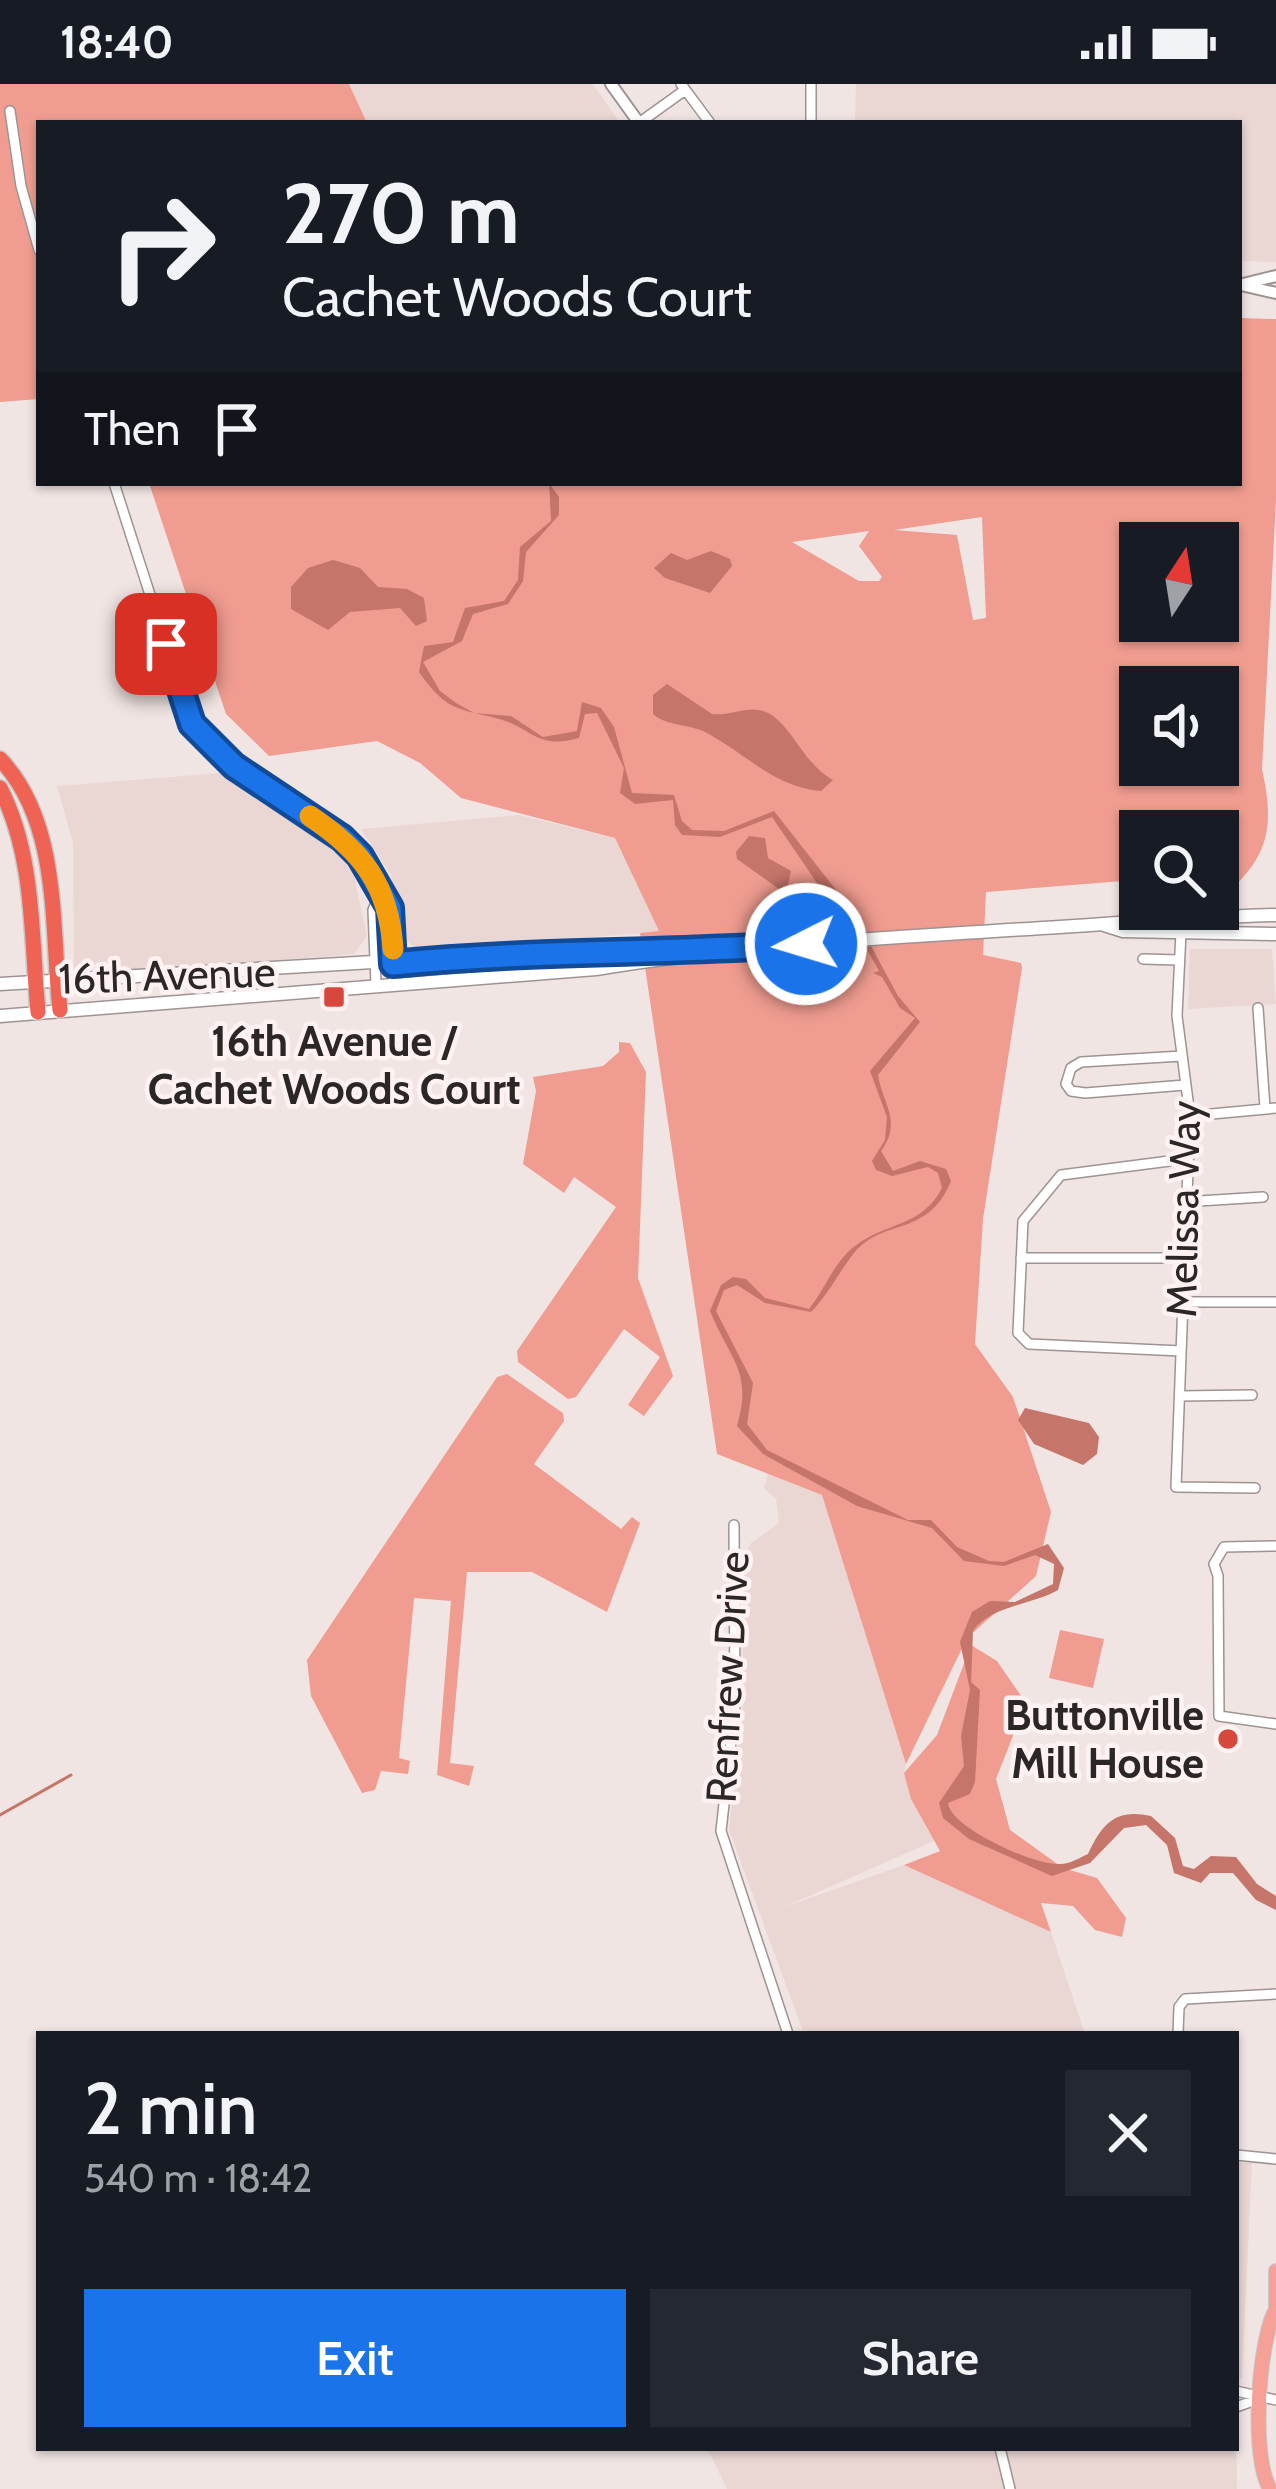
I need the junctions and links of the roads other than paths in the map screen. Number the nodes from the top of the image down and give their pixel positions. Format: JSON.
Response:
{"nodes":[{"id":1,"x":611,"y":84,"type":"edge"},
{"id":2,"x":812,"y":84,"type":"edge"},
{"id":3,"x":683,"y":87,"type":"edge"},
{"id":4,"x":10,"y":111,"type":"dead end"},
{"id":5,"x":636,"y":120,"type":"edge"},
{"id":6,"x":642,"y":120,"type":"edge"},
{"id":7,"x":708,"y":120,"type":"edge"},
{"id":8,"x":811,"y":120,"type":"edge"},
{"id":9,"x":36,"y":239,"type":"edge"},
{"id":10,"x":1276,"y":276,"type":"edge"},
{"id":11,"x":1242,"y":284,"type":"edge"},
{"id":12,"x":1242,"y":285,"type":"edge"},
{"id":13,"x":1276,"y":293,"type":"edge"},
{"id":14,"x":115,"y":486,"type":"edge"},
{"id":15,"x":0,"y":759,"type":"edge"},
{"id":16,"x":0,"y":788,"type":"edge"},
{"id":17,"x":380,"y":894,"type":"junction"},
{"id":18,"x":1276,"y":915,"type":"edge"},
{"id":19,"x":1103,"y":925,"type":"junction"},
{"id":20,"x":1181,"y":932,"type":"junction"},
{"id":21,"x":1276,"y":934,"type":"edge"},
{"id":22,"x":693,"y":953,"type":"junction"},
{"id":23,"x":1143,"y":959,"type":"dead end"},
{"id":24,"x":1179,"y":960,"type":"junction"},
{"id":25,"x":393,"y":964,"type":"junction"},
{"id":26,"x":374,"y":965,"type":"junction"},
{"id":27,"x":57,"y":980,"type":"junction"},
{"id":28,"x":35,"y":981,"type":"junction"},
{"id":29,"x":394,"y":983,"type":"junction"},
{"id":30,"x":0,"y":984,"type":"edge"},
{"id":31,"x":376,"y":984,"type":"junction"},
{"id":32,"x":1258,"y":1008,"type":"dead end"},
{"id":33,"x":60,"y":1010,"type":"junction"},
{"id":34,"x":38,"y":1012,"type":"junction"},
{"id":35,"x":0,"y":1016,"type":"edge"},
{"id":36,"x":1182,"y":1056,"type":"junction"},
{"id":37,"x":1185,"y":1085,"type":"junction"},
{"id":38,"x":1270,"y":1108,"type":"edge"},
{"id":39,"x":1190,"y":1116,"type":"junction"},
{"id":40,"x":1185,"y":1160,"type":"junction"},
{"id":41,"x":1263,"y":1197,"type":"dead end"},
{"id":42,"x":1183,"y":1202,"type":"junction"},
{"id":43,"x":1021,"y":1258,"type":"junction"},
{"id":44,"x":1182,"y":1258,"type":"junction"},
{"id":45,"x":1183,"y":1302,"type":"junction"},
{"id":46,"x":1276,"y":1302,"type":"edge"},
{"id":47,"x":1181,"y":1351,"type":"junction"},
{"id":48,"x":1252,"y":1395,"type":"dead end"},
{"id":49,"x":1180,"y":1396,"type":"junction"},
{"id":50,"x":1256,"y":1488,"type":"dead end"},
{"id":51,"x":734,"y":1525,"type":"dead end"},
{"id":52,"x":1276,"y":1546,"type":"edge"},
{"id":53,"x":1276,"y":1724,"type":"edge"},
{"id":54,"x":1276,"y":1994,"type":"edge"},
{"id":55,"x":787,"y":2031,"type":"edge"},
{"id":56,"x":1178,"y":2031,"type":"edge"},
{"id":57,"x":1239,"y":2155,"type":"edge"},
{"id":58,"x":1276,"y":2159,"type":"edge"},
{"id":59,"x":1276,"y":2271,"type":"edge"},
{"id":60,"x":1275,"y":2315,"type":"edge"},
{"id":61,"x":1268,"y":2399,"type":"edge"},
{"id":62,"x":1001,"y":2451,"type":"edge"},
{"id":63,"x":1272,"y":2484,"type":"edge"},
{"id":64,"x":1010,"y":2489,"type":"edge"}],
"edges":[{"from":1,"to":5,"type":"street"},
{"from":2,"to":8,"type":"street"},
{"from":3,"to":6,"type":"street"},
{"from":3,"to":7,"type":"street"},
{"from":4,"to":9,"type":"street"},
{"from":10,"to":11,"type":"street"},
{"from":12,"to":13,"type":"street"},
{"from":14,"to":17,"type":"street"},
{"from":15,"to":27,"type":"highway"},
{"from":16,"to":28,"type":"highway"},
{"from":17,"to":25,"type":"street"},
{"from":17,"to":26,"type":"street"},
{"from":18,"to":19,"type":"main road","name":"16th Avenue"},
{"from":19,"to":20,"type":"main road","name":"16th Avenue"},
{"from":19,"to":22,"type":"main road","name":"16th Avenue"},
{"from":20,"to":21,"type":"main road","name":"16th Avenue"},
{"from":20,"to":24,"type":"street","name":"Melissa Way"},
{"from":22,"to":25,"type":"main road","name":"16th Avenue"},
{"from":22,"to":29,"type":"main road","name":"16th Avenue"},
{"from":23,"to":24,"type":"street"},
{"from":24,"to":36,"type":"street","name":"Melissa Way"},
{"from":25,"to":26,"type":"main road","name":"16th Avenue"},
{"from":25,"to":29,"type":"street"},
{"from":26,"to":27,"type":"main road","name":"16th Avenue"},
{"from":26,"to":31,"type":"street"},
{"from":27,"to":28,"type":"main road","name":"16th Avenue"},
{"from":27,"to":33,"type":"highway"},
{"from":28,"to":30,"type":"main road","name":"16th Avenue"},
{"from":28,"to":34,"type":"highway"},
{"from":29,"to":31,"type":"main road","name":"16th Avenue"},
{"from":31,"to":33,"type":"main road","name":"16th Avenue"},
{"from":32,"to":38,"type":"street"},
{"from":33,"to":34,"type":"main road","name":"16th Avenue"},
{"from":34,"to":35,"type":"main road","name":"16th Avenue"},
{"from":36,"to":37,"type":"street","name":"Melissa Way"},
{"from":36,"to":37,"type":"street"},
{"from":37,"to":39,"type":"street","name":"Melissa Way"},
{"from":38,"to":39,"type":"street"},
{"from":39,"to":40,"type":"street","name":"Melissa Way"},
{"from":40,"to":42,"type":"street","name":"Melissa Way"},
{"from":40,"to":43,"type":"street"},
{"from":41,"to":42,"type":"street"},
{"from":42,"to":44,"type":"street","name":"Melissa Way"},
{"from":43,"to":44,"type":"street"},
{"from":43,"to":47,"type":"street"},
{"from":44,"to":45,"type":"street","name":"Melissa Way"},
{"from":45,"to":46,"type":"street"},
{"from":45,"to":47,"type":"street","name":"Melissa Way"},
{"from":47,"to":49,"type":"street","name":"Melissa Way"},
{"from":48,"to":49,"type":"street"},
{"from":49,"to":50,"type":"street","name":"Melissa Way"},
{"from":51,"to":55,"type":"street","name":"Renfrew Drive"},
{"from":52,"to":53,"type":"street"},
{"from":54,"to":56,"type":"street"},
{"from":57,"to":58,"type":"street"},
{"from":59,"to":60,"type":"main road"},
{"from":60,"to":61,"type":"main road"},
{"from":61,"to":63,"type":"main road"},
{"from":62,"to":64,"type":"street"}]}
